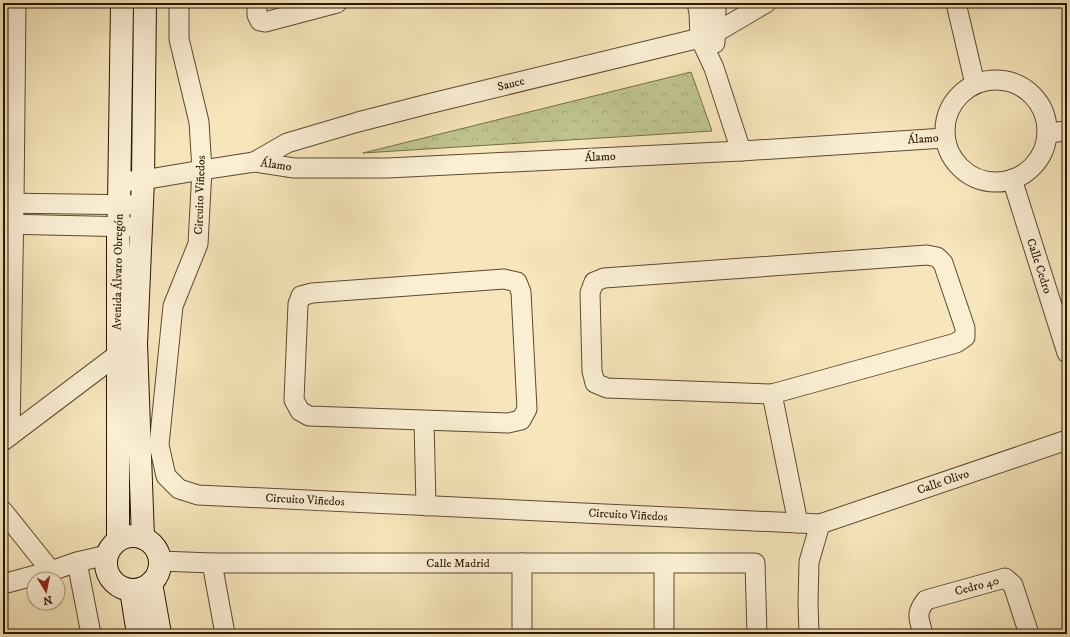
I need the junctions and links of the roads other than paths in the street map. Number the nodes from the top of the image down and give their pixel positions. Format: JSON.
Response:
{"nodes":[{"id":1,"x":16,"y":3,"type":"edge"},
{"id":2,"x":122,"y":3,"type":"edge"},
{"id":3,"x":145,"y":3,"type":"edge"},
{"id":4,"x":179,"y":3,"type":"edge"},
{"id":5,"x":257,"y":3,"type":"edge"},
{"id":6,"x":337,"y":3,"type":"edge"},
{"id":7,"x":697,"y":3,"type":"edge"},
{"id":8,"x":714,"y":3,"type":"edge"},
{"id":9,"x":766,"y":3,"type":"edge"},
{"id":10,"x":956,"y":3,"type":"edge"},
{"id":11,"x":708,"y":35,"type":"junction"},
{"id":12,"x":975,"y":84,"type":"junction"},
{"id":13,"x":1067,"y":131,"type":"edge"},
{"id":14,"x":1047,"y":133,"type":"junction"},
{"id":15,"x":945,"y":138,"type":"junction"},
{"id":16,"x":741,"y":151,"type":"junction"},
{"id":17,"x":254,"y":162,"type":"junction"},
{"id":18,"x":202,"y":170,"type":"junction"},
{"id":19,"x":1012,"y":179,"type":"junction"},
{"id":20,"x":143,"y":180,"type":"junction"},
{"id":21,"x":119,"y":182,"type":"junction"},
{"id":22,"x":9,"y":203,"type":"edge"},
{"id":23,"x":119,"y":204,"type":"junction"},
{"id":24,"x":143,"y":205,"type":"junction"},
{"id":25,"x":8,"y":225,"type":"edge"},
{"id":26,"x":118,"y":226,"type":"junction"},
{"id":27,"x":141,"y":227,"type":"junction"},
{"id":28,"x":136,"y":344,"type":"junction"},
{"id":29,"x":1067,"y":353,"type":"edge"},
{"id":30,"x":117,"y":355,"type":"junction"},
{"id":31,"x":772,"y":394,"type":"junction"},
{"id":32,"x":424,"y":421,"type":"junction"},
{"id":33,"x":7,"y":439,"type":"edge"},
{"id":34,"x":1067,"y":440,"type":"edge"},
{"id":35,"x":426,"y":506,"type":"junction"},
{"id":36,"x":3,"y":512,"type":"edge"},
{"id":37,"x":798,"y":523,"type":"junction"},
{"id":38,"x":820,"y":524,"type":"junction"},
{"id":39,"x":143,"y":538,"type":"junction"},
{"id":40,"x":113,"y":548,"type":"junction"},
{"id":41,"x":160,"y":561,"type":"junction"},
{"id":42,"x":77,"y":562,"type":"junction"},
{"id":43,"x":212,"y":563,"type":"junction"},
{"id":44,"x":522,"y":563,"type":"junction"},
{"id":45,"x":664,"y":563,"type":"junction"},
{"id":46,"x":50,"y":571,"type":"edge"},
{"id":47,"x":54,"y":571,"type":"edge"},
{"id":48,"x":26,"y":578,"type":"edge"},
{"id":49,"x":151,"y":583,"type":"junction"},
{"id":50,"x":3,"y":584,"type":"edge"},
{"id":51,"x":131,"y":590,"type":"junction"},
{"id":52,"x":91,"y":634,"type":"edge"},
{"id":53,"x":138,"y":634,"type":"edge"},
{"id":54,"x":160,"y":634,"type":"edge"},
{"id":55,"x":225,"y":634,"type":"edge"},
{"id":56,"x":522,"y":634,"type":"edge"},
{"id":57,"x":664,"y":634,"type":"edge"},
{"id":58,"x":757,"y":634,"type":"edge"},
{"id":59,"x":809,"y":634,"type":"edge"},
{"id":60,"x":923,"y":634,"type":"edge"},
{"id":61,"x":1029,"y":634,"type":"edge"}],
"edges":[{"from":1,"to":22,"type":"street"},
{"from":2,"to":21,"type":"street","name":"Avenida Álvaro Obregón"},
{"from":3,"to":20,"type":"street","name":"Avenida Álvaro Obregón"},
{"from":4,"to":18,"type":"street","name":"Circuito Viñedos"},
{"from":5,"to":6,"type":"street"},
{"from":7,"to":11,"type":"street"},
{"from":8,"to":11,"type":"street"},
{"from":9,"to":11,"type":"street","name":"Sauce"},
{"from":10,"to":12,"type":"street"},
{"from":11,"to":16,"type":"street"},
{"from":11,"to":17,"type":"street","name":"Sauce"},
{"from":12,"to":14,"type":"street"},
{"from":12,"to":15,"type":"street"},
{"from":13,"to":14,"type":"street"},
{"from":14,"to":19,"type":"street"},
{"from":15,"to":16,"type":"street","name":"Álamo"},
{"from":15,"to":19,"type":"street"},
{"from":16,"to":17,"type":"street","name":"Álamo"},
{"from":17,"to":18,"type":"street"},
{"from":18,"to":20,"type":"street"},
{"from":18,"to":35,"type":"street","name":"Circuito Viñedos"},
{"from":19,"to":29,"type":"street","name":"Calle Cedro"},
{"from":20,"to":21,"type":"street"},
{"from":20,"to":24,"type":"street","name":"Avenida Álvaro Obregón"},
{"from":21,"to":23,"type":"street","name":"Avenida Álvaro Obregón"},
{"from":22,"to":23,"type":"street"},
{"from":22,"to":25,"type":"street"},
{"from":23,"to":24,"type":"street"},
{"from":23,"to":26,"type":"street","name":"Avenida Álvaro Obregón"},
{"from":24,"to":27,"type":"street","name":"Avenida Álvaro Obregón"},
{"from":25,"to":26,"type":"street"},
{"from":25,"to":33,"type":"street"},
{"from":26,"to":27,"type":"street"},
{"from":26,"to":30,"type":"street","name":"Avenida Álvaro Obregón"},
{"from":27,"to":28,"type":"street","name":"Avenida Álvaro Obregón"},
{"from":28,"to":30,"type":"street"},
{"from":28,"to":39,"type":"street","name":"Avenida Álvaro Obregón"},
{"from":30,"to":33,"type":"street"},
{"from":30,"to":40,"type":"street","name":"Avenida Álvaro Obregón"},
{"from":31,"to":31,"type":"street"},
{"from":31,"to":37,"type":"street"},
{"from":32,"to":32,"type":"street"},
{"from":32,"to":35,"type":"street"},
{"from":34,"to":38,"type":"street","name":"Calle Olivo"},
{"from":35,"to":37,"type":"street","name":"Circuito Viñedos"},
{"from":36,"to":46,"type":"street"},
{"from":37,"to":38,"type":"street","name":"Circuito Viñedos"},
{"from":38,"to":59,"type":"street"},
{"from":39,"to":40,"type":"street"},
{"from":39,"to":41,"type":"street"},
{"from":40,"to":42,"type":"street"},
{"from":40,"to":51,"type":"street"},
{"from":41,"to":43,"type":"street","name":"Calle Madrid"},
{"from":41,"to":49,"type":"street"},
{"from":42,"to":47,"type":"street"},
{"from":42,"to":52,"type":"street"},
{"from":43,"to":44,"type":"street","name":"Calle Madrid"},
{"from":43,"to":55,"type":"street"},
{"from":44,"to":45,"type":"street","name":"Calle Madrid"},
{"from":44,"to":56,"type":"street"},
{"from":45,"to":57,"type":"street"},
{"from":45,"to":58,"type":"street","name":"Calle Madrid"},
{"from":48,"to":50,"type":"street"},
{"from":49,"to":51,"type":"street"},
{"from":49,"to":54,"type":"street"},
{"from":51,"to":53,"type":"street"},
{"from":60,"to":61,"type":"street","name":"Cedro 40"}]}
